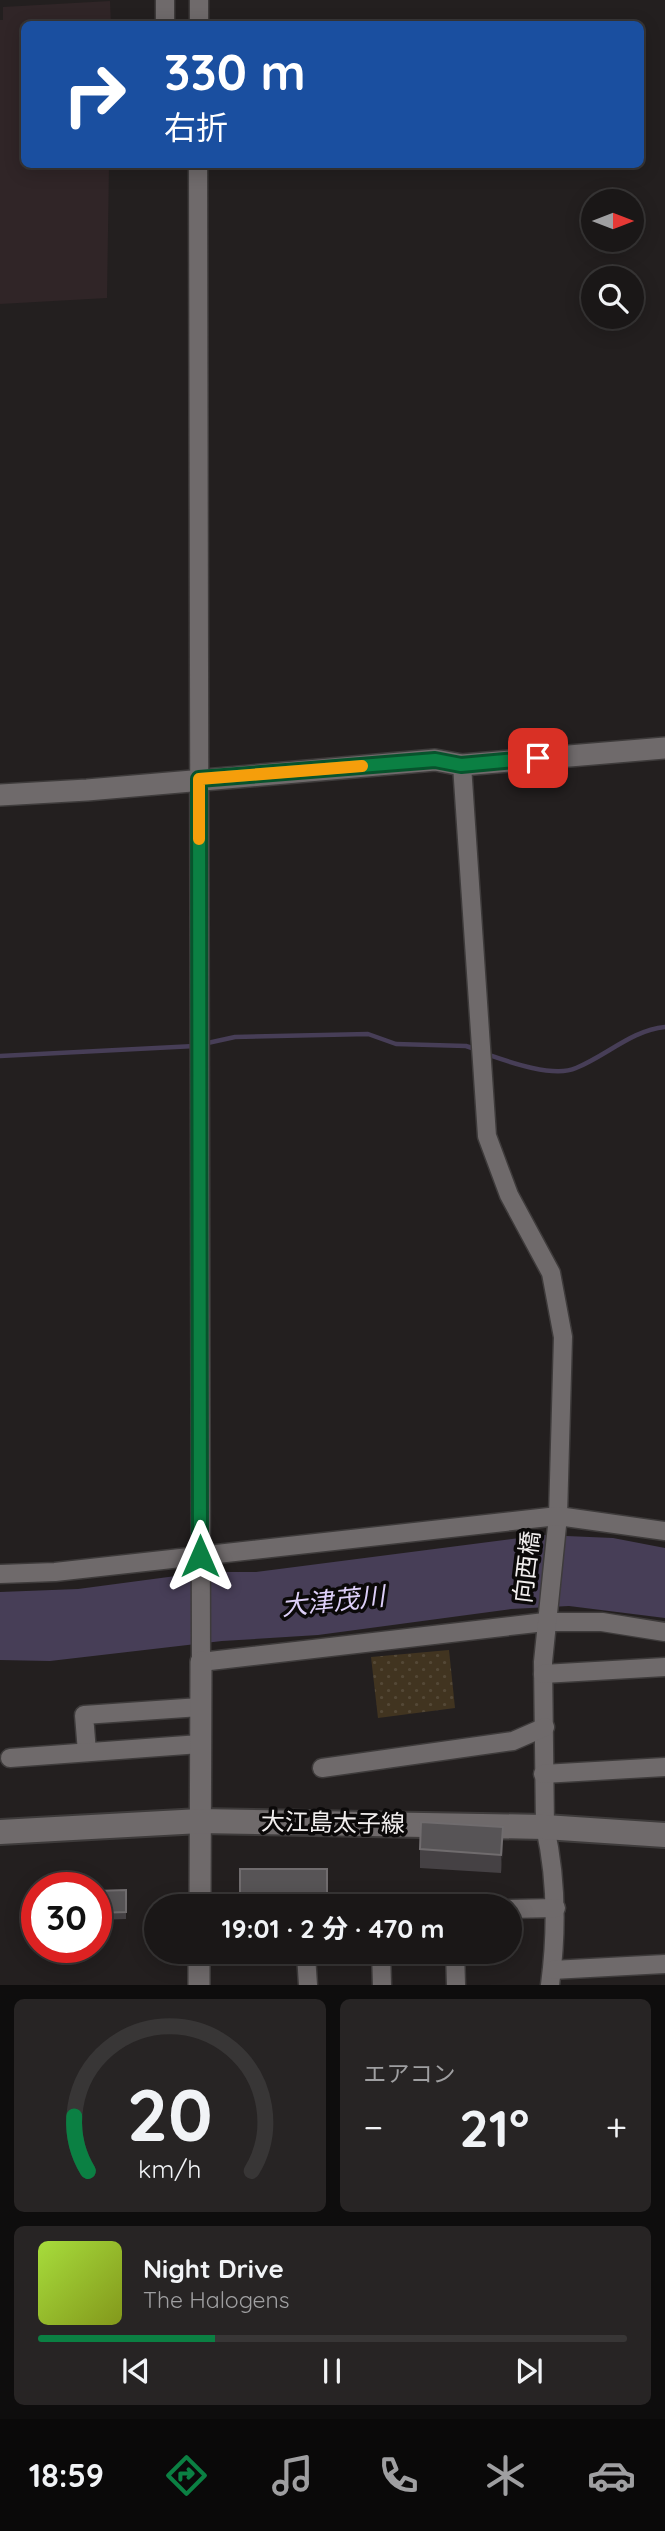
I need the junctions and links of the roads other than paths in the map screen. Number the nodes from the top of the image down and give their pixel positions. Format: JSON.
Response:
{"nodes":[{"id":1,"x":164,"y":0,"type":"edge"},
{"id":2,"x":199,"y":0,"type":"edge"},
{"id":3,"x":165,"y":21,"type":"edge"},
{"id":4,"x":199,"y":21,"type":"edge"},
{"id":5,"x":198,"y":168,"type":"edge"},
{"id":6,"x":665,"y":748,"type":"edge"},
{"id":7,"x":461,"y":765,"type":"junction"},
{"id":8,"x":199,"y":779,"type":"junction"},
{"id":9,"x":0,"y":795,"type":"edge"},
{"id":10,"x":558,"y":1516,"type":"junction"},
{"id":11,"x":665,"y":1531,"type":"edge"},
{"id":12,"x":200,"y":1556,"type":"junction"},
{"id":13,"x":0,"y":1574,"type":"edge"},
{"id":14,"x":545,"y":1622,"type":"junction"},
{"id":15,"x":665,"y":1632,"type":"edge"},
{"id":16,"x":201,"y":1662,"type":"junction"},
{"id":17,"x":665,"y":1667,"type":"edge"},
{"id":18,"x":543,"y":1674,"type":"junction"},
{"id":19,"x":200,"y":1707,"type":"junction"},
{"id":20,"x":545,"y":1727,"type":"junction"},
{"id":21,"x":200,"y":1744,"type":"junction"},
{"id":22,"x":87,"y":1752,"type":"junction"},
{"id":23,"x":10,"y":1758,"type":"dead end"},
{"id":24,"x":665,"y":1767,"type":"edge"},
{"id":25,"x":322,"y":1768,"type":"dead end"},
{"id":26,"x":542,"y":1774,"type":"junction"},
{"id":27,"x":200,"y":1821,"type":"junction"},
{"id":28,"x":545,"y":1827,"type":"junction"},
{"id":29,"x":0,"y":1832,"type":"edge"},
{"id":30,"x":665,"y":1835,"type":"edge"},
{"id":31,"x":200,"y":1894,"type":"edge"},
{"id":32,"x":556,"y":1908,"type":"junction"},
{"id":33,"x":522,"y":1909,"type":"edge"},
{"id":34,"x":199,"y":1964,"type":"edge"},
{"id":35,"x":307,"y":1964,"type":"edge"},
{"id":36,"x":381,"y":1964,"type":"edge"},
{"id":37,"x":455,"y":1964,"type":"edge"},
{"id":38,"x":665,"y":1964,"type":"edge"},
{"id":39,"x":551,"y":1978,"type":"edge"},
{"id":40,"x":199,"y":1985,"type":"edge"},
{"id":41,"x":308,"y":1985,"type":"edge"},
{"id":42,"x":382,"y":1985,"type":"edge"},
{"id":43,"x":456,"y":1985,"type":"edge"}],
"edges":[{"from":1,"to":3,"type":"street"},
{"from":2,"to":4,"type":"street"},
{"from":5,"to":8,"type":"street"},
{"from":6,"to":7,"type":"street"},
{"from":7,"to":8,"type":"street"},
{"from":7,"to":10,"type":"street","name":"向西橋"},
{"from":8,"to":9,"type":"street"},
{"from":8,"to":12,"type":"street"},
{"from":10,"to":11,"type":"street"},
{"from":10,"to":12,"type":"street"},
{"from":10,"to":14,"type":"street","name":"向西橋"},
{"from":12,"to":13,"type":"street"},
{"from":12,"to":16,"type":"street"},
{"from":14,"to":15,"type":"street"},
{"from":14,"to":16,"type":"street"},
{"from":14,"to":18,"type":"street","name":"向西橋"},
{"from":16,"to":19,"type":"street"},
{"from":17,"to":18,"type":"street"},
{"from":18,"to":20,"type":"street","name":"向西橋"},
{"from":19,"to":21,"type":"street"},
{"from":19,"to":22,"type":"street"},
{"from":20,"to":25,"type":"street"},
{"from":20,"to":26,"type":"street","name":"向西橋"},
{"from":21,"to":22,"type":"street"},
{"from":21,"to":27,"type":"street"},
{"from":22,"to":23,"type":"street"},
{"from":24,"to":26,"type":"street"},
{"from":26,"to":28,"type":"street","name":"向西橋"},
{"from":27,"to":28,"type":"main road","name":"大江島太子線"},
{"from":27,"to":29,"type":"main road","name":"大江島太子線"},
{"from":27,"to":31,"type":"street"},
{"from":28,"to":30,"type":"main road","name":"大江島太子線"},
{"from":28,"to":32,"type":"street","name":"向西橋"},
{"from":32,"to":33,"type":"street"},
{"from":32,"to":39,"type":"street","name":"向西橋"},
{"from":34,"to":40,"type":"street"},
{"from":35,"to":41,"type":"street"},
{"from":36,"to":42,"type":"street"},
{"from":37,"to":43,"type":"street"},
{"from":38,"to":39,"type":"street"}]}
